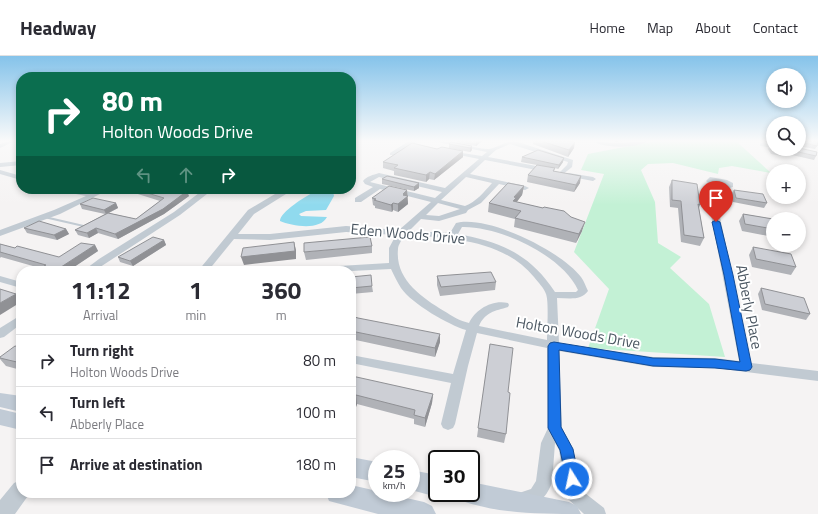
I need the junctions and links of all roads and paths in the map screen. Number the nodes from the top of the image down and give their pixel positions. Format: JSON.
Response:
{"nodes":[{"id":1,"x":479,"y":162,"type":"edge"},
{"id":2,"x":507,"y":162,"type":"edge"},
{"id":3,"x":571,"y":162,"type":"edge"},
{"id":4,"x":16,"y":163,"type":"edge"},
{"id":5,"x":0,"y":165,"type":"edge"},
{"id":6,"x":0,"y":172,"type":"edge"},
{"id":7,"x":562,"y":173,"type":"junction"},
{"id":8,"x":465,"y":175,"type":"junction"},
{"id":9,"x":16,"y":177,"type":"edge"},
{"id":10,"x":593,"y":180,"type":"dead end"},
{"id":11,"x":497,"y":182,"type":"junction"},
{"id":12,"x":714,"y":185,"type":"dead end"},
{"id":13,"x":378,"y":187,"type":"junction"},
{"id":14,"x":525,"y":188,"type":"dead end"},
{"id":15,"x":448,"y":191,"type":"junction"},
{"id":16,"x":89,"y":194,"type":"edge"},
{"id":17,"x":203,"y":194,"type":"edge"},
{"id":18,"x":279,"y":194,"type":"edge"},
{"id":19,"x":94,"y":195,"type":"joint"},
{"id":20,"x":358,"y":200,"type":"dead end"},
{"id":21,"x":436,"y":201,"type":"junction"},
{"id":22,"x":455,"y":206,"type":"junction"},
{"id":23,"x":465,"y":208,"type":"junction"},
{"id":24,"x":449,"y":215,"type":"junction"},
{"id":25,"x":420,"y":216,"type":"junction"},
{"id":26,"x":45,"y":217,"type":"junction"},
{"id":27,"x":88,"y":227,"type":"edge"},
{"id":28,"x":0,"y":233,"type":"edge"},
{"id":29,"x":402,"y":233,"type":"junction"},
{"id":30,"x":231,"y":236,"type":"junction"},
{"id":31,"x":453,"y":236,"type":"junction"},
{"id":32,"x":95,"y":266,"type":"edge"},
{"id":33,"x":207,"y":266,"type":"edge"},
{"id":34,"x":394,"y":266,"type":"junction"},
{"id":35,"x":356,"y":268,"type":"edge"},
{"id":36,"x":0,"y":280,"type":"edge"},
{"id":37,"x":16,"y":284,"type":"edge"},
{"id":38,"x":552,"y":295,"type":"junction"},
{"id":39,"x":504,"y":305,"type":"dead end"},
{"id":40,"x":16,"y":323,"type":"edge"},
{"id":41,"x":472,"y":328,"type":"junction"},
{"id":42,"x":0,"y":334,"type":"edge"},
{"id":43,"x":554,"y":346,"type":"junction"},
{"id":44,"x":356,"y":360,"type":"edge"},
{"id":45,"x":746,"y":367,"type":"junction"},
{"id":46,"x":818,"y":376,"type":"edge"},
{"id":47,"x":459,"y":380,"type":"junction"},
{"id":48,"x":0,"y":400,"type":"edge"},
{"id":49,"x":16,"y":403,"type":"edge"},
{"id":50,"x":0,"y":417,"type":"edge"},
{"id":51,"x":16,"y":421,"type":"edge"},
{"id":52,"x":448,"y":424,"type":"dead end"},
{"id":53,"x":555,"y":428,"type":"junction"},
{"id":54,"x":356,"y":468,"type":"edge"},
{"id":55,"x":368,"y":470,"type":"edge"},
{"id":56,"x":480,"y":495,"type":"edge"},
{"id":57,"x":16,"y":496,"type":"edge"},
{"id":58,"x":356,"y":498,"type":"edge"},
{"id":59,"x":515,"y":503,"type":"junction"},
{"id":60,"x":2,"y":514,"type":"edge"},
{"id":61,"x":424,"y":514,"type":"edge"},
{"id":62,"x":568,"y":514,"type":"edge"},
{"id":63,"x":598,"y":514,"type":"edge"}],
"edges":[{"from":1,"to":8,"type":"street","name":"Holton Woods Drive"},
{"from":2,"to":7,"type":"street"},
{"from":3,"to":7,"type":"street"},
{"from":4,"to":5,"type":"street"},
{"from":6,"to":9,"type":"street"},
{"from":7,"to":10,"type":"street"},
{"from":8,"to":11,"type":"street"},
{"from":8,"to":15,"type":"street","name":"Holton Woods Drive"},
{"from":11,"to":14,"type":"street"},
{"from":11,"to":23,"type":"street"},
{"from":12,"to":45,"type":"street","name":"Abberly Place"},
{"from":13,"to":15,"type":"street"},
{"from":13,"to":20,"type":"street"},
{"from":13,"to":21,"type":"street"},
{"from":15,"to":21,"type":"street","name":"Holton Woods Drive"},
{"from":16,"to":19,"type":"street"},
{"from":17,"to":32,"type":"street"},
{"from":18,"to":30,"type":"street"},
{"from":19,"to":26,"type":"street"},
{"from":21,"to":22,"type":"street"},
{"from":21,"to":25,"type":"street","name":"Holton Woods Drive"},
{"from":22,"to":23,"type":"street"},
{"from":22,"to":24,"type":"street"},
{"from":23,"to":24,"type":"street"},
{"from":24,"to":25,"type":"street"},
{"from":25,"to":29,"type":"street","name":"Holton Woods Drive"},
{"from":26,"to":27,"type":"lane"},
{"from":26,"to":28,"type":"street"},
{"from":29,"to":30,"type":"street","name":"Eden Woods Drive"},
{"from":29,"to":31,"type":"street","name":"Eden Woods Drive"},
{"from":29,"to":34,"type":"street","name":"Holton Woods Drive"},
{"from":30,"to":33,"type":"street"},
{"from":31,"to":38,"type":"street","name":"Eden Woods Drive"},
{"from":31,"to":38,"type":"street"},
{"from":34,"to":35,"type":"street"},
{"from":34,"to":41,"type":"street","name":"Holton Woods Drive"},
{"from":36,"to":37,"type":"street"},
{"from":38,"to":43,"type":"street","name":"Eden Woods Drive"},
{"from":39,"to":41,"type":"street"},
{"from":40,"to":42,"type":"street"},
{"from":41,"to":43,"type":"street","name":"Holton Woods Drive"},
{"from":41,"to":47,"type":"street"},
{"from":43,"to":45,"type":"street","name":"Holton Woods Drive"},
{"from":43,"to":53,"type":"street","name":"Eden Woods Drive"},
{"from":44,"to":47,"type":"street"},
{"from":45,"to":46,"type":"street","name":"Holton Woods Drive"},
{"from":47,"to":52,"type":"street"},
{"from":48,"to":49,"type":"main road"},
{"from":50,"to":51,"type":"main road"},
{"from":53,"to":59,"type":"street","name":"Eden Woods Drive"},
{"from":53,"to":63,"type":"street","name":"Eden Woods Drive"},
{"from":54,"to":55,"type":"main road"},
{"from":56,"to":59,"type":"main road"},
{"from":57,"to":60,"type":"street"},
{"from":58,"to":61,"type":"main road"},
{"from":59,"to":62,"type":"main road"}]}
